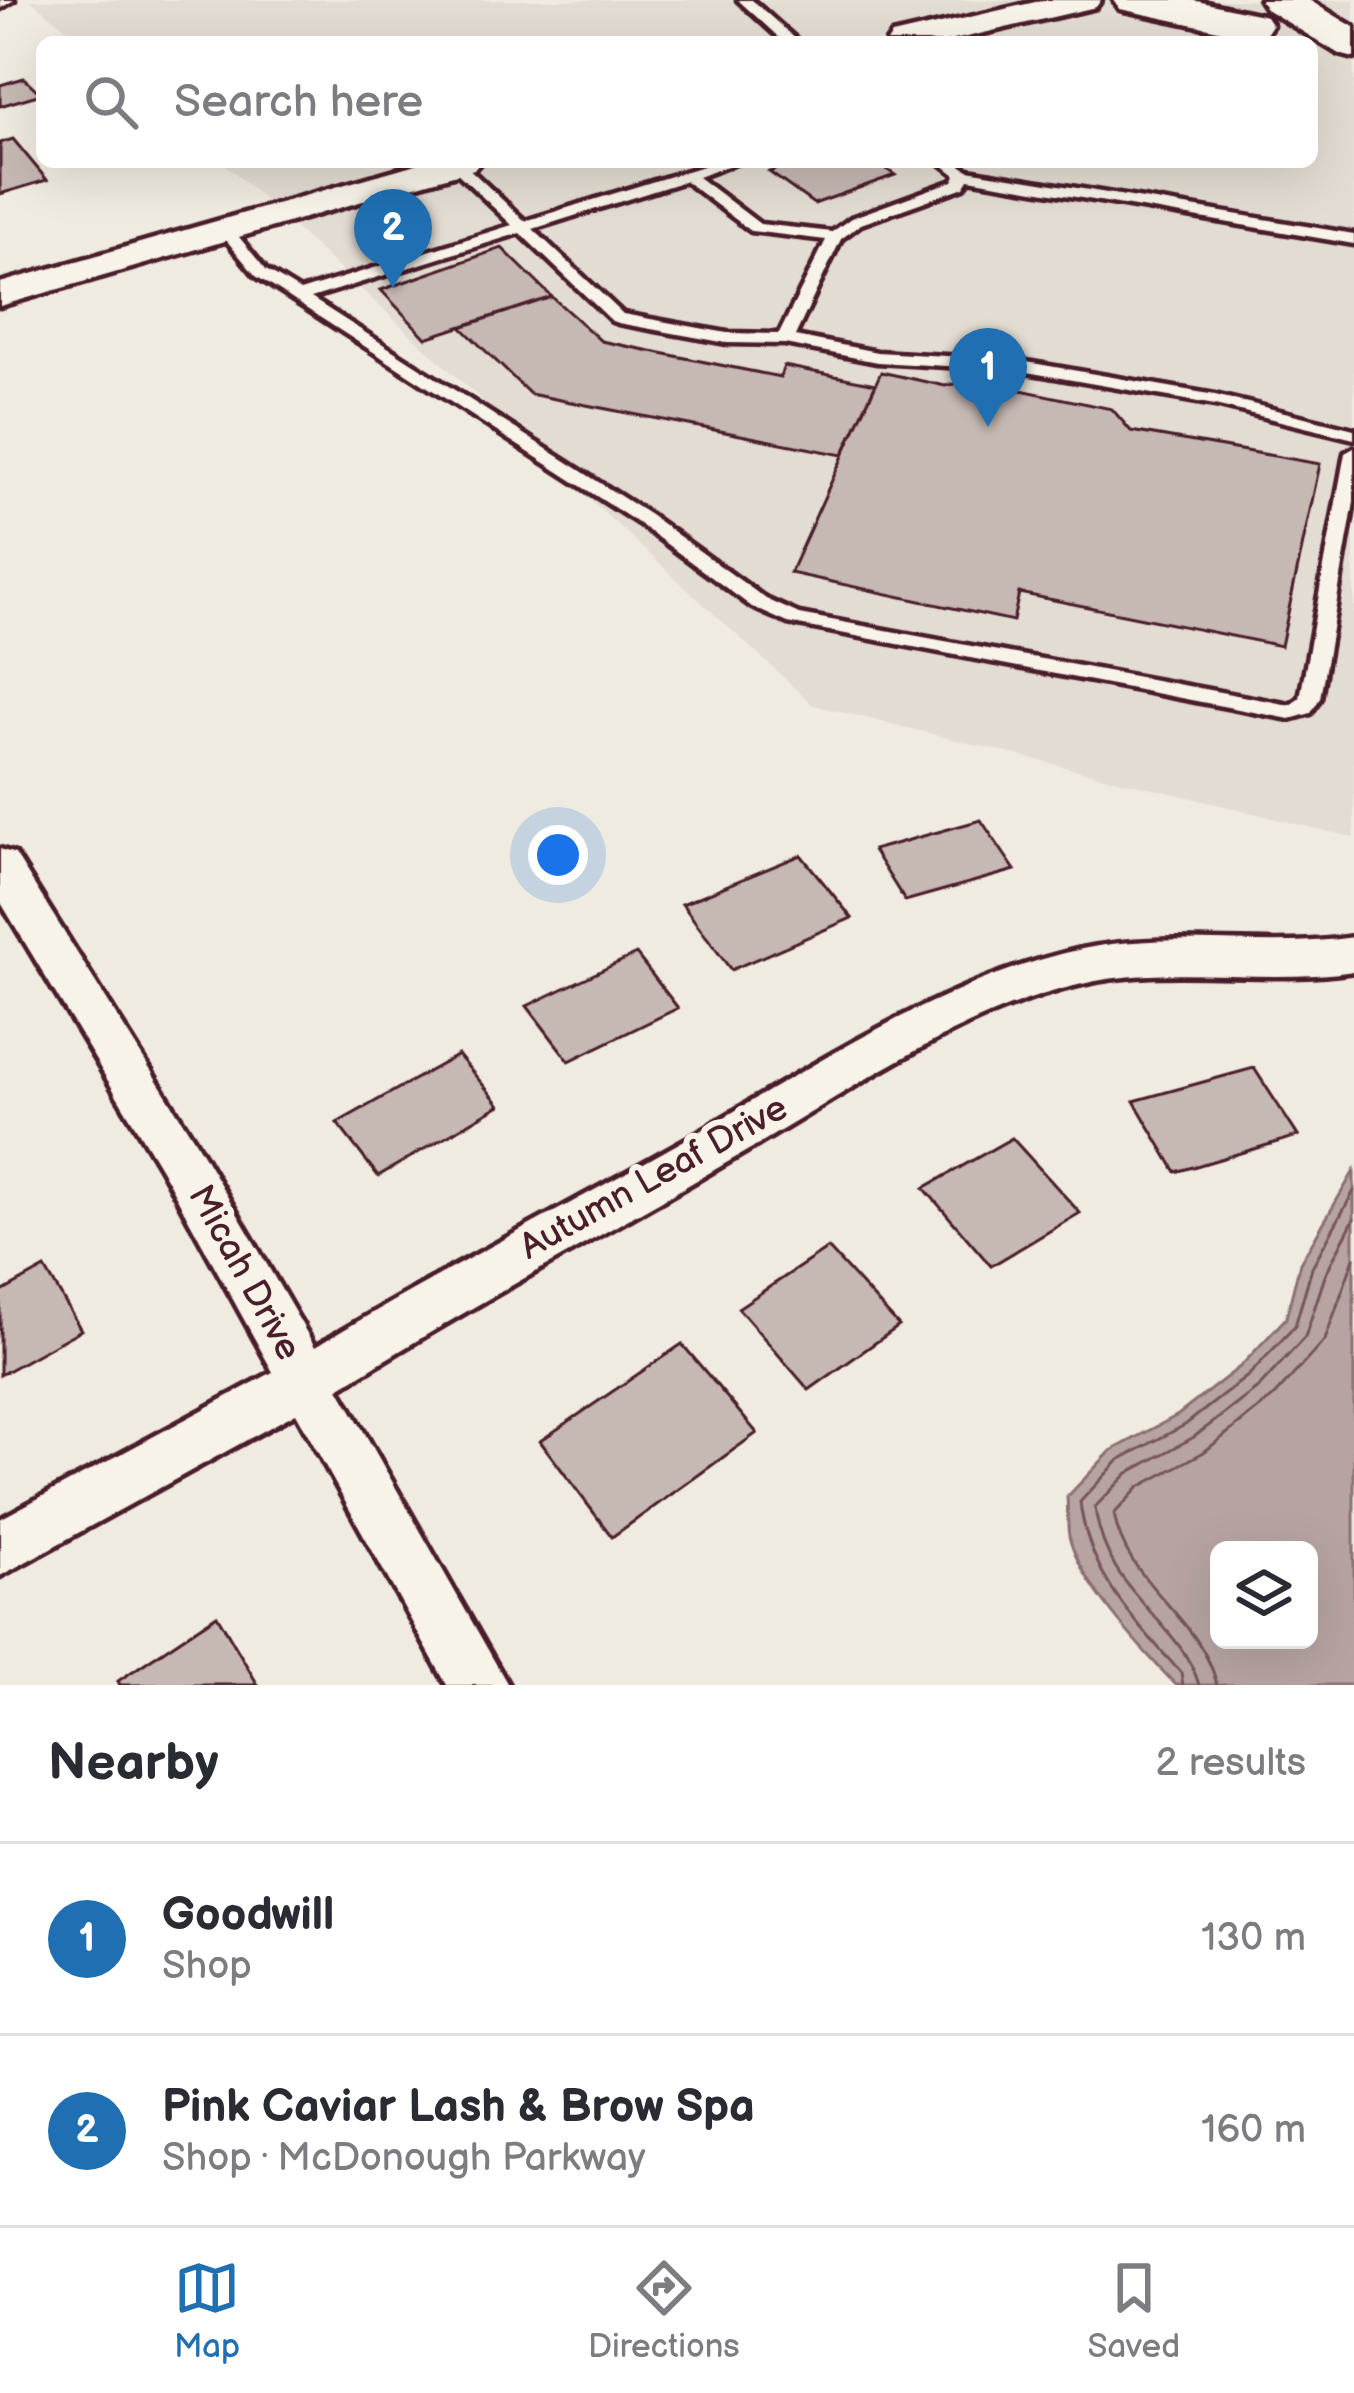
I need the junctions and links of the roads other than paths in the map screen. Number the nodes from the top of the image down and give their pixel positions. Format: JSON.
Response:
{"nodes":[{"id":1,"x":744,"y":0,"type":"edge"},
{"id":2,"x":1084,"y":0,"type":"edge"},
{"id":3,"x":1134,"y":0,"type":"edge"},
{"id":4,"x":1210,"y":0,"type":"edge"},
{"id":5,"x":1284,"y":17,"type":"edge"},
{"id":6,"x":785,"y":36,"type":"edge"},
{"id":7,"x":929,"y":36,"type":"edge"},
{"id":8,"x":1354,"y":45,"type":"edge"},
{"id":9,"x":1318,"y":67,"type":"edge"},
{"id":10,"x":1354,"y":89,"type":"edge"},
{"id":11,"x":441,"y":168,"type":"edge"},
{"id":12,"x":464,"y":168,"type":"edge"},
{"id":13,"x":713,"y":168,"type":"edge"},
{"id":14,"x":954,"y":168,"type":"edge"},
{"id":15,"x":964,"y":175,"type":"junction"},
{"id":16,"x":688,"y":176,"type":"junction"},
{"id":17,"x":523,"y":227,"type":"junction"},
{"id":18,"x":225,"y":229,"type":"junction"},
{"id":19,"x":836,"y":237,"type":"junction"},
{"id":20,"x":1354,"y":238,"type":"edge"},
{"id":21,"x":0,"y":295,"type":"edge"},
{"id":22,"x":298,"y":297,"type":"junction"},
{"id":23,"x":784,"y":339,"type":"junction"},
{"id":24,"x":1354,"y":434,"type":"edge"},
{"id":25,"x":1354,"y":454,"type":"edge"},
{"id":26,"x":0,"y":865,"type":"edge"},
{"id":27,"x":1354,"y":954,"type":"edge"},
{"id":28,"x":304,"y":1382,"type":"junction"},
{"id":29,"x":0,"y":1549,"type":"edge"},
{"id":30,"x":479,"y":1685,"type":"edge"}],
"edges":[{"from":1,"to":6,"type":"lane"},
{"from":2,"to":7,"type":"street"},
{"from":3,"to":5,"type":"main road"},
{"from":4,"to":5,"type":"main road"},
{"from":5,"to":8,"type":"main road"},
{"from":9,"to":10,"type":"main road"},
{"from":11,"to":18,"type":"street"},
{"from":12,"to":17,"type":"lane"},
{"from":13,"to":16,"type":"lane"},
{"from":14,"to":15,"type":"lane"},
{"from":15,"to":19,"type":"lane"},
{"from":15,"to":20,"type":"lane"},
{"from":16,"to":17,"type":"lane"},
{"from":16,"to":19,"type":"lane"},
{"from":17,"to":22,"type":"lane"},
{"from":17,"to":23,"type":"lane"},
{"from":18,"to":21,"type":"street"},
{"from":18,"to":22,"type":"lane"},
{"from":19,"to":23,"type":"lane"},
{"from":22,"to":25,"type":"lane"},
{"from":23,"to":24,"type":"lane"},
{"from":26,"to":28,"type":"street","name":"Micah Drive"},
{"from":27,"to":28,"type":"street","name":"Autumn Leaf Drive"},
{"from":28,"to":29,"type":"street","name":"Autumn Leaf Drive"},
{"from":28,"to":30,"type":"street","name":"Micah Drive"}]}
